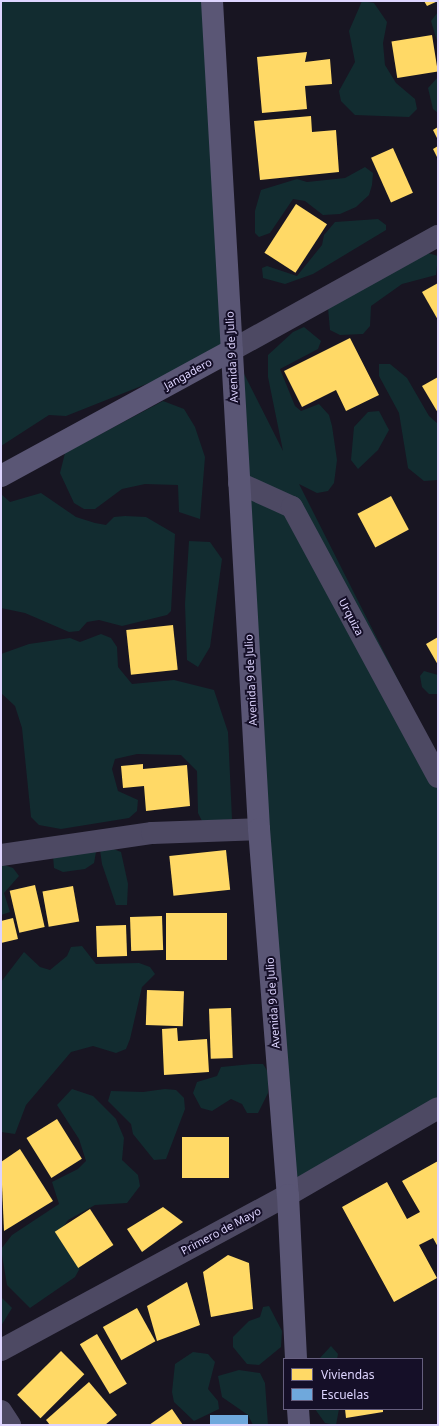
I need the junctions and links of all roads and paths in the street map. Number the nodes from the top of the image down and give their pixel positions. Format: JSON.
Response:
{"nodes":[{"id":1,"x":212,"y":1,"type":"edge"},
{"id":2,"x":438,"y":236,"type":"edge"},
{"id":3,"x":232,"y":350,"type":"junction"},
{"id":4,"x":1,"y":476,"type":"edge"},
{"id":5,"x":239,"y":483,"type":"junction"},
{"id":6,"x":438,"y":777,"type":"edge"},
{"id":7,"x":259,"y":829,"type":"junction"},
{"id":8,"x":1,"y":855,"type":"edge"},
{"id":9,"x":438,"y":1108,"type":"edge"},
{"id":10,"x":288,"y":1195,"type":"junction"},
{"id":11,"x":1,"y":1350,"type":"edge"},
{"id":12,"x":296,"y":1358,"type":"edge"},
{"id":13,"x":298,"y":1410,"type":"edge"},
{"id":14,"x":1,"y":1411,"type":"edge"},
{"id":15,"x":10,"y":1425,"type":"edge"},
{"id":16,"x":299,"y":1425,"type":"edge"}],
"edges":[{"from":1,"to":3,"type":"main road","name":"Avenida 9 de Julio"},
{"from":2,"to":3,"type":"street","name":"Jangadero"},
{"from":3,"to":4,"type":"main road","name":"Jangadero"},
{"from":3,"to":5,"type":"main road","name":"Avenida 9 de Julio"},
{"from":5,"to":6,"type":"street","name":"Urquiza"},
{"from":5,"to":7,"type":"main road","name":"Avenida 9 de Julio"},
{"from":7,"to":8,"type":"street"},
{"from":7,"to":10,"type":"main road","name":"Avenida 9 de Julio"},
{"from":9,"to":10,"type":"street","name":"Primero de Mayo"},
{"from":10,"to":11,"type":"street","name":"Primero de Mayo"},
{"from":10,"to":12,"type":"main road","name":"Avenida 9 de Julio"},
{"from":13,"to":16,"type":"main road"},
{"from":14,"to":15,"type":"street"}]}
